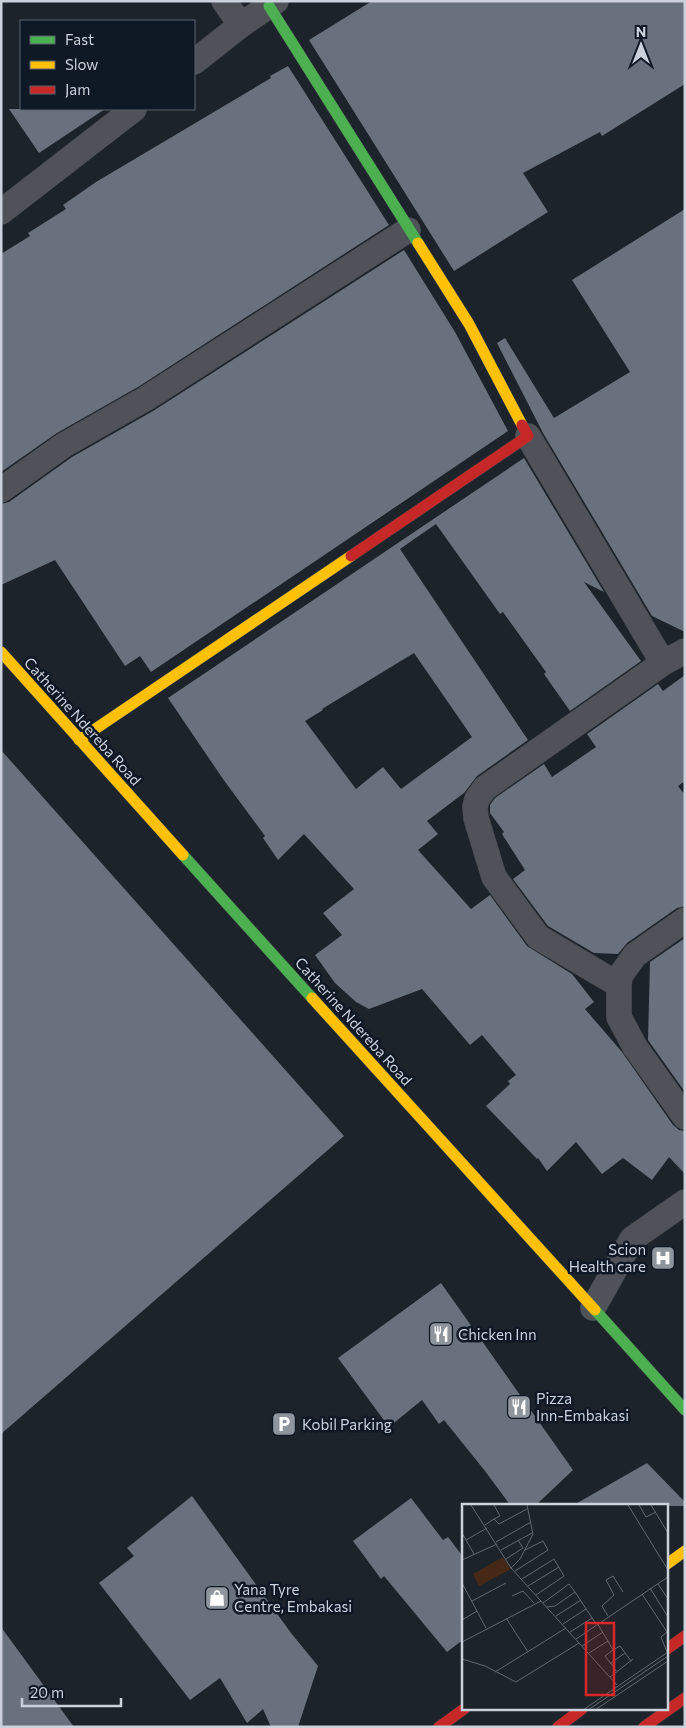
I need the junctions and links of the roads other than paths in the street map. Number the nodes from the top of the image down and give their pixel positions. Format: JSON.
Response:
{"nodes":[{"id":1,"x":224,"y":1,"type":"edge"},
{"id":2,"x":272,"y":3,"type":"edge"},
{"id":3,"x":241,"y":25,"type":"junction"},
{"id":4,"x":195,"y":61,"type":"edge"},
{"id":5,"x":133,"y":110,"type":"edge"},
{"id":6,"x":1,"y":212,"type":"edge"},
{"id":7,"x":408,"y":230,"type":"junction"},
{"id":8,"x":528,"y":436,"type":"junction"},
{"id":9,"x":1,"y":490,"type":"edge"},
{"id":10,"x":685,"y":651,"type":"edge"},
{"id":11,"x":1,"y":652,"type":"edge"},
{"id":12,"x":663,"y":663,"type":"junction"},
{"id":13,"x":79,"y":740,"type":"junction"},
{"id":14,"x":685,"y":920,"type":"edge"},
{"id":15,"x":619,"y":985,"type":"junction"},
{"id":16,"x":685,"y":1117,"type":"edge"},
{"id":17,"x":685,"y":1202,"type":"edge"},
{"id":18,"x":593,"y":1308,"type":"junction"},
{"id":19,"x":685,"y":1410,"type":"edge"},
{"id":20,"x":685,"y":1551,"type":"edge"},
{"id":21,"x":668,"y":1563,"type":"edge"},
{"id":22,"x":685,"y":1636,"type":"edge"},
{"id":23,"x":668,"y":1648,"type":"edge"},
{"id":24,"x":685,"y":1698,"type":"edge"},
{"id":25,"x":463,"y":1710,"type":"edge"},
{"id":26,"x":581,"y":1710,"type":"edge"},
{"id":27,"x":685,"y":1711,"type":"edge"},
{"id":28,"x":646,"y":1726,"type":"edge"},
{"id":29,"x":440,"y":1727,"type":"edge"},
{"id":30,"x":558,"y":1727,"type":"edge"}],
"edges":[{"from":1,"to":3,"type":"street"},
{"from":2,"to":3,"type":"street"},
{"from":2,"to":7,"type":"street"},
{"from":3,"to":4,"type":"street"},
{"from":5,"to":6,"type":"street"},
{"from":7,"to":8,"type":"street"},
{"from":7,"to":9,"type":"street"},
{"from":8,"to":12,"type":"street"},
{"from":8,"to":13,"type":"street"},
{"from":10,"to":12,"type":"street"},
{"from":11,"to":13,"type":"street","name":"Catherine Ndereba Road"},
{"from":12,"to":15,"type":"street"},
{"from":13,"to":18,"type":"street","name":"Catherine Ndereba Road"},
{"from":14,"to":15,"type":"street"},
{"from":15,"to":16,"type":"street"},
{"from":17,"to":18,"type":"street"},
{"from":18,"to":19,"type":"street","name":"Catherine Ndereba Road"},
{"from":20,"to":21,"type":"street"},
{"from":22,"to":23,"type":"street"},
{"from":24,"to":28,"type":"street"},
{"from":25,"to":29,"type":"street"},
{"from":26,"to":30,"type":"street"},
{"from":27,"to":28,"type":"street"}]}
